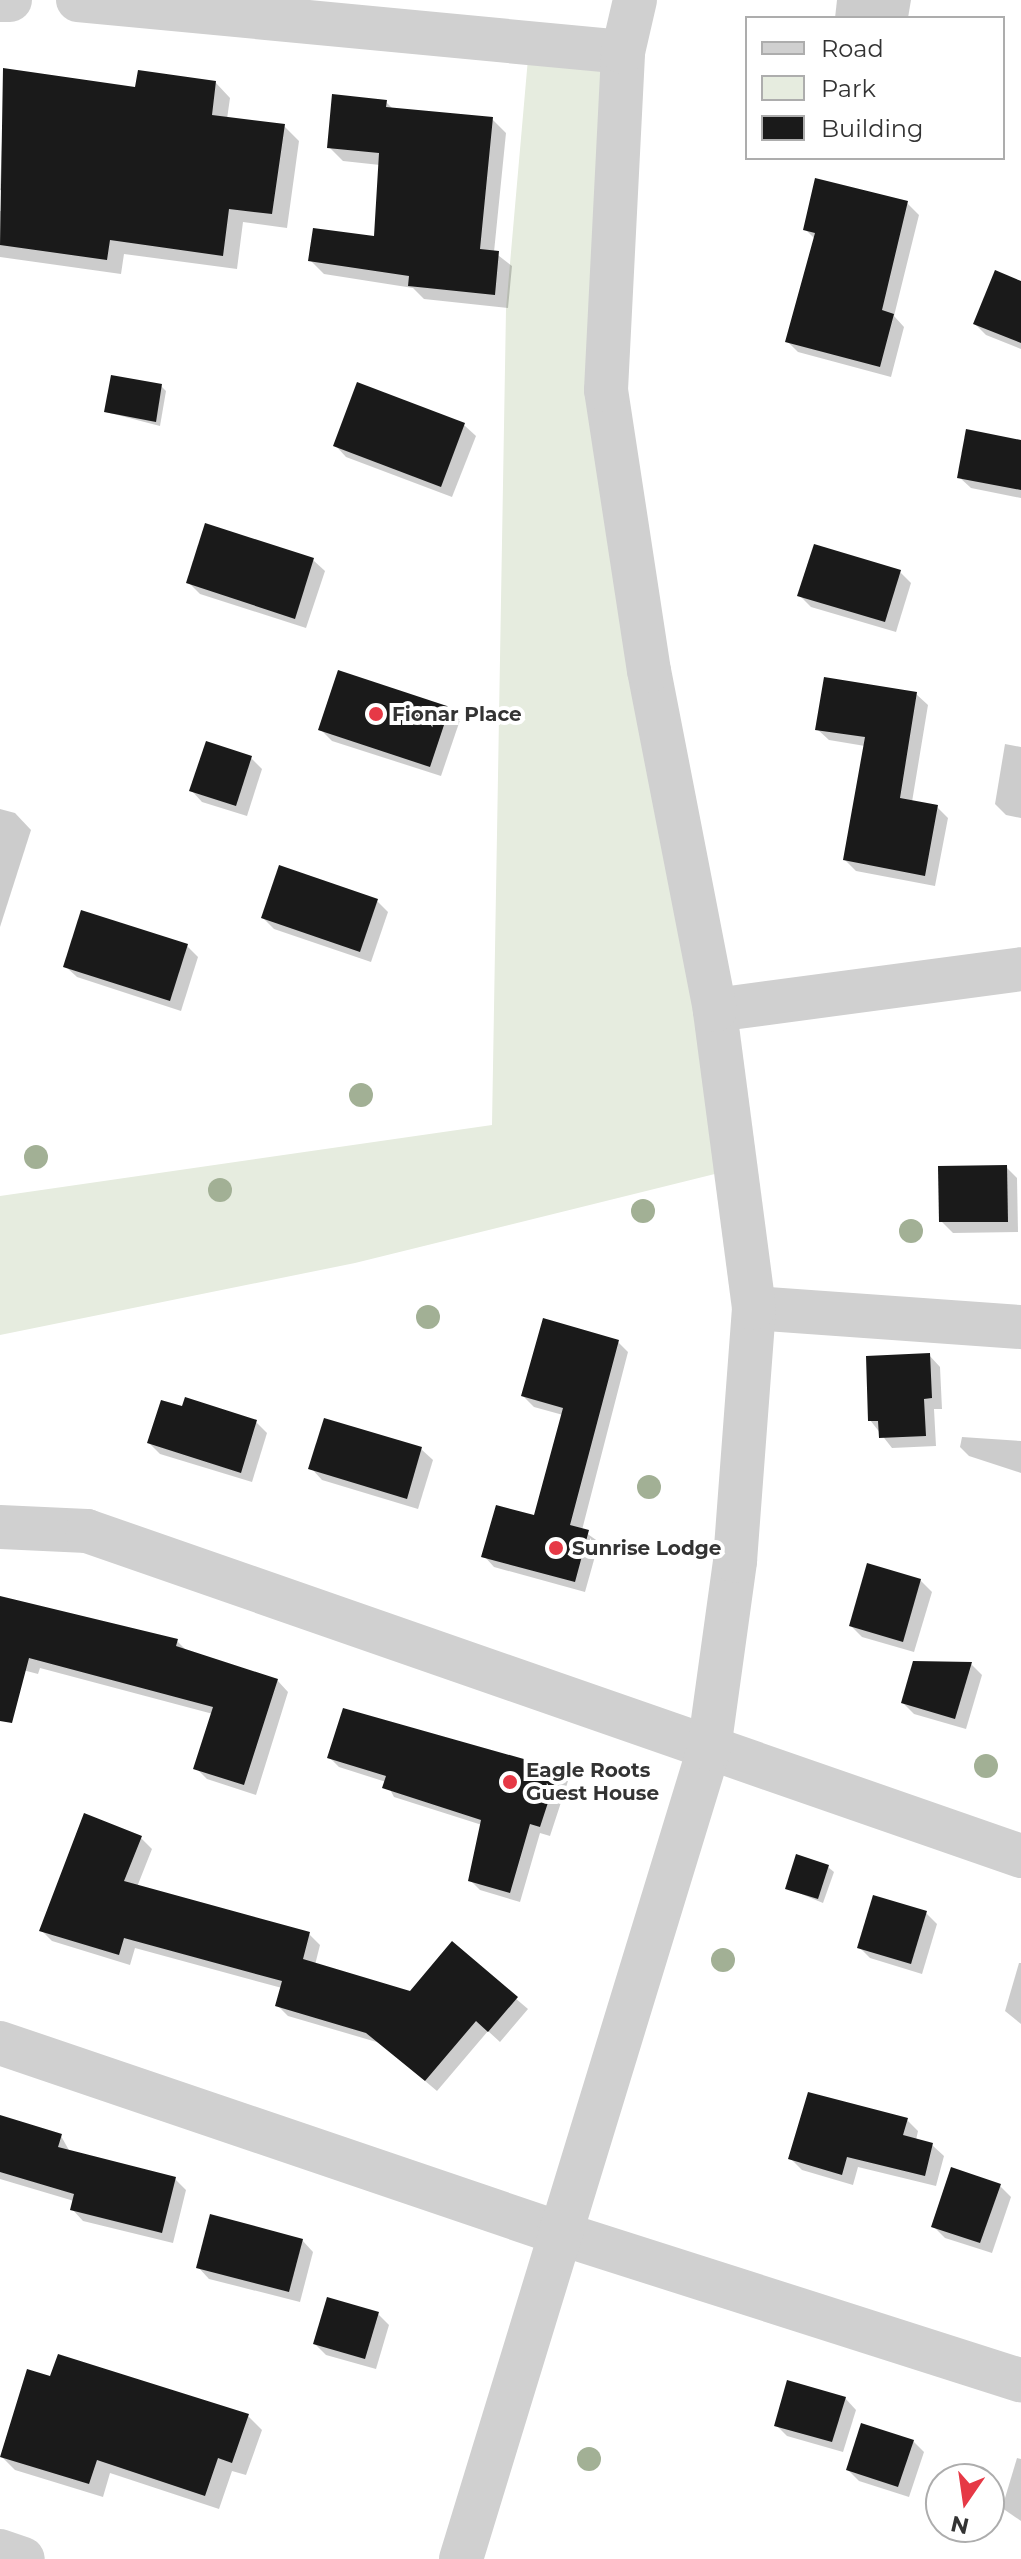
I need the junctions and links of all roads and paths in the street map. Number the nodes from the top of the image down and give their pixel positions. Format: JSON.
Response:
{"nodes":[{"id":1,"x":0,"y":0,"type":"edge"},
{"id":2,"x":10,"y":0,"type":"edge"},
{"id":3,"x":78,"y":0,"type":"edge"},
{"id":4,"x":635,"y":0,"type":"edge"},
{"id":5,"x":623,"y":52,"type":"junction"},
{"id":6,"x":1021,"y":969,"type":"edge"},
{"id":7,"x":715,"y":1010,"type":"junction"},
{"id":8,"x":754,"y":1308,"type":"junction"},
{"id":9,"x":1021,"y":1327,"type":"edge"},
{"id":10,"x":0,"y":1527,"type":"edge"},
{"id":11,"x":709,"y":1749,"type":"junction"},
{"id":12,"x":1021,"y":1856,"type":"edge"},
{"id":13,"x":0,"y":2043,"type":"edge"},
{"id":14,"x":559,"y":2233,"type":"junction"},
{"id":15,"x":1021,"y":2380,"type":"edge"},
{"id":16,"x":0,"y":2551,"type":"edge"},
{"id":17,"x":23,"y":2559,"type":"edge"},
{"id":18,"x":461,"y":2559,"type":"edge"}],
"edges":[{"from":1,"to":2,"type":"street"},
{"from":3,"to":5,"type":"street"},
{"from":4,"to":5,"type":"street"},
{"from":5,"to":7,"type":"street"},
{"from":6,"to":7,"type":"street"},
{"from":7,"to":8,"type":"street"},
{"from":8,"to":9,"type":"street"},
{"from":8,"to":11,"type":"street"},
{"from":10,"to":11,"type":"street"},
{"from":11,"to":12,"type":"street"},
{"from":11,"to":14,"type":"street"},
{"from":13,"to":14,"type":"street"},
{"from":14,"to":15,"type":"street"},
{"from":14,"to":18,"type":"street"},
{"from":16,"to":17,"type":"street"}]}
